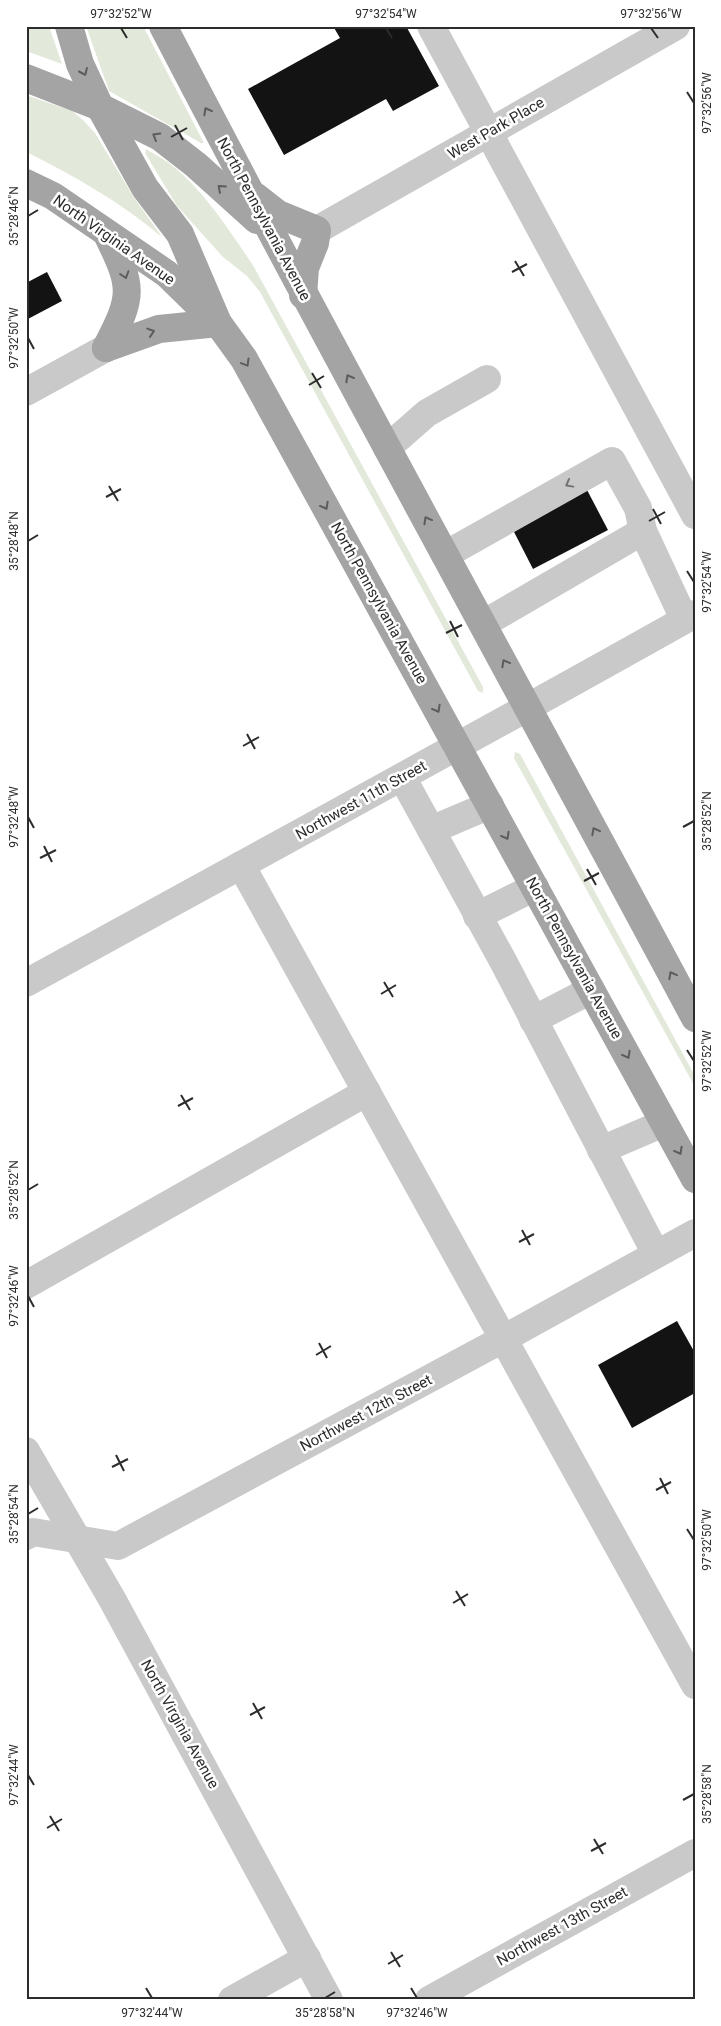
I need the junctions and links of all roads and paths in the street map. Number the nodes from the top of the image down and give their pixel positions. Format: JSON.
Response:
{"nodes":[{"id":1,"x":69,"y":26,"type":"edge"},
{"id":2,"x":162,"y":26,"type":"edge"},
{"id":3,"x":431,"y":26,"type":"edge"},
{"id":4,"x":676,"y":26,"type":"edge"},
{"id":5,"x":26,"y":78,"type":"edge"},
{"id":6,"x":100,"y":107,"type":"junction"},
{"id":7,"x":488,"y":132,"type":"junction"},
{"id":8,"x":26,"y":183,"type":"edge"},
{"id":9,"x":250,"y":192,"type":"junction"},
{"id":10,"x":105,"y":230,"type":"junction"},
{"id":11,"x":317,"y":230,"type":"junction"},
{"id":12,"x":270,"y":232,"type":"junction"},
{"id":13,"x":304,"y":295,"type":"junction"},
{"id":14,"x":218,"y":324,"type":"junction"},
{"id":15,"x":106,"y":348,"type":"junction"},
{"id":16,"x":487,"y":379,"type":"dead end"},
{"id":17,"x":26,"y":392,"type":"edge"},
{"id":18,"x":387,"y":448,"type":"junction"},
{"id":19,"x":695,"y":515,"type":"edge"},
{"id":20,"x":643,"y":531,"type":"junction"},
{"id":21,"x":445,"y":554,"type":"junction"},
{"id":22,"x":690,"y":616,"type":"edge"},
{"id":23,"x":483,"y":624,"type":"junction"},
{"id":24,"x":528,"y":706,"type":"junction"},
{"id":25,"x":458,"y":747,"type":"junction"},
{"id":26,"x":402,"y":777,"type":"junction"},
{"id":27,"x":490,"y":805,"type":"junction"},
{"id":28,"x":431,"y":830,"type":"junction"},
{"id":29,"x":241,"y":865,"type":"junction"},
{"id":30,"x":535,"y":888,"type":"junction"},
{"id":31,"x":478,"y":916,"type":"junction"},
{"id":32,"x":26,"y":982,"type":"edge"},
{"id":33,"x":591,"y":990,"type":"junction"},
{"id":34,"x":695,"y":1018,"type":"edge"},
{"id":35,"x":534,"y":1020,"type":"junction"},
{"id":36,"x":367,"y":1092,"type":"junction"},
{"id":37,"x":664,"y":1123,"type":"junction"},
{"id":38,"x":601,"y":1150,"type":"junction"},
{"id":39,"x":695,"y":1179,"type":"edge"},
{"id":40,"x":695,"y":1233,"type":"edge"},
{"id":41,"x":656,"y":1254,"type":"junction"},
{"id":42,"x":26,"y":1285,"type":"edge"},
{"id":43,"x":502,"y":1339,"type":"junction"},
{"id":44,"x":26,"y":1450,"type":"edge"},
{"id":45,"x":26,"y":1536,"type":"edge"},
{"id":46,"x":77,"y":1539,"type":"junction"},
{"id":47,"x":695,"y":1685,"type":"edge"},
{"id":48,"x":695,"y":1853,"type":"edge"},
{"id":49,"x":307,"y":1958,"type":"junction"},
{"id":50,"x":232,"y":2000,"type":"edge"},
{"id":51,"x":329,"y":2000,"type":"edge"},
{"id":52,"x":429,"y":2000,"type":"edge"}],
"edges":[{"from":1,"to":6,"type":"main road","name":"North Pennsylvania Avenue","one_way":true},
{"from":9,"to":2,"type":"main road","name":"North Pennsylvania Avenue","one_way":true},
{"from":3,"to":7,"type":"street"},
{"from":4,"to":7,"type":"street","name":"West Park Place"},
{"from":5,"to":6,"type":"main road"},
{"from":12,"to":6,"type":"main road","one_way":true},
{"from":6,"to":14,"type":"main road","name":"North Pennsylvania Avenue"},
{"from":7,"to":11,"type":"street","name":"West Park Place"},
{"from":7,"to":19,"type":"street"},
{"from":8,"to":10,"type":"main road","name":"North Virginia Avenue"},
{"from":9,"to":11,"type":"main road"},
{"from":9,"to":12,"type":"main road","name":"North Pennsylvania Avenue"},
{"from":10,"to":14,"type":"main road","name":"North Virginia Avenue"},
{"from":10,"to":15,"type":"main road","one_way":true},
{"from":11,"to":13,"type":"main road"},
{"from":12,"to":13,"type":"main road","name":"North Pennsylvania Avenue"},
{"from":18,"to":13,"type":"main road","name":"North Pennsylvania Avenue","one_way":true},
{"from":15,"to":14,"type":"main road","one_way":true},
{"from":14,"to":25,"type":"main road","name":"North Pennsylvania Avenue","one_way":true},
{"from":15,"to":17,"type":"street"},
{"from":16,"to":18,"type":"street"},
{"from":21,"to":18,"type":"main road","name":"North Pennsylvania Avenue","one_way":true},
{"from":20,"to":21,"type":"street","one_way":true},
{"from":20,"to":22,"type":"street"},
{"from":20,"to":23,"type":"street"},
{"from":21,"to":23,"type":"main road","name":"North Pennsylvania Avenue"},
{"from":22,"to":24,"type":"street","name":"Northwest 11th Street"},
{"from":24,"to":23,"type":"main road","name":"North Pennsylvania Avenue","one_way":true},
{"from":24,"to":25,"type":"street","name":"Northwest 11th Street"},
{"from":34,"to":24,"type":"main road","name":"North Pennsylvania Avenue","one_way":true},
{"from":25,"to":26,"type":"street","name":"Northwest 11th Street"},
{"from":25,"to":27,"type":"main road","name":"North Pennsylvania Avenue"},
{"from":26,"to":28,"type":"street"},
{"from":26,"to":29,"type":"street","name":"Northwest 11th Street"},
{"from":27,"to":28,"type":"street"},
{"from":27,"to":30,"type":"main road","name":"North Pennsylvania Avenue","one_way":true},
{"from":28,"to":31,"type":"street"},
{"from":29,"to":32,"type":"street","name":"Northwest 11th Street"},
{"from":29,"to":36,"type":"street"},
{"from":30,"to":31,"type":"street"},
{"from":30,"to":33,"type":"main road","name":"North Pennsylvania Avenue"},
{"from":31,"to":35,"type":"street"},
{"from":33,"to":35,"type":"street"},
{"from":33,"to":37,"type":"main road","name":"North Pennsylvania Avenue","one_way":true},
{"from":35,"to":38,"type":"street"},
{"from":36,"to":42,"type":"street"},
{"from":36,"to":43,"type":"street"},
{"from":37,"to":38,"type":"street"},
{"from":37,"to":39,"type":"main road","name":"North Pennsylvania Avenue","one_way":true},
{"from":38,"to":41,"type":"street"},
{"from":40,"to":41,"type":"street","name":"Northwest 12th Street"},
{"from":41,"to":43,"type":"street","name":"Northwest 12th Street"},
{"from":43,"to":46,"type":"street","name":"Northwest 12th Street"},
{"from":43,"to":47,"type":"street"},
{"from":44,"to":46,"type":"street","name":"North Virginia Avenue"},
{"from":45,"to":46,"type":"street","name":"Northwest 12th Street"},
{"from":46,"to":49,"type":"street","name":"North Virginia Avenue"},
{"from":48,"to":52,"type":"street","name":"Northwest 13th Street"},
{"from":49,"to":50,"type":"street"},
{"from":49,"to":51,"type":"street","name":"North Virginia Avenue"}]}
